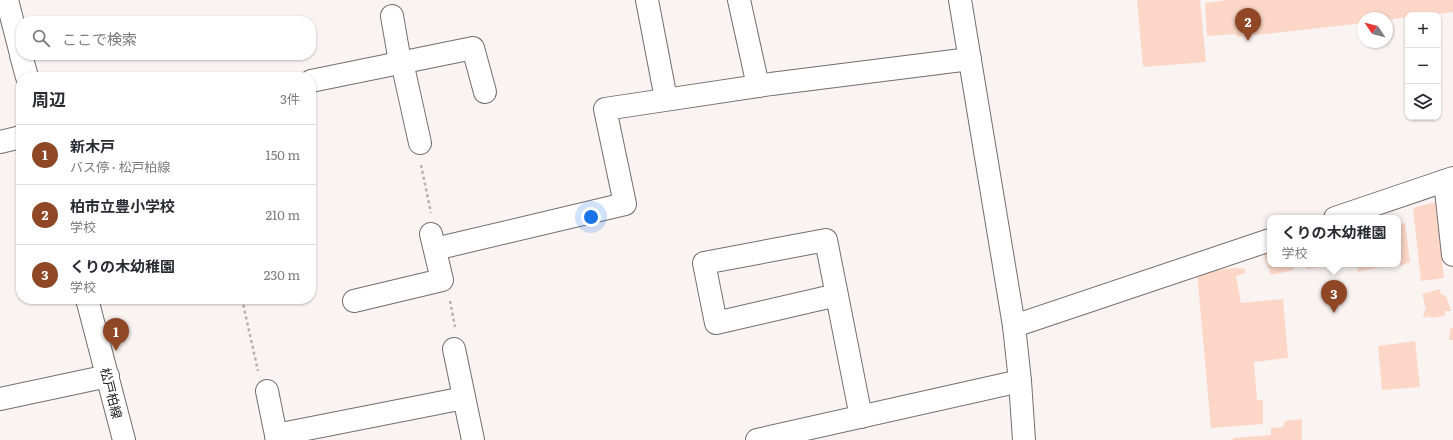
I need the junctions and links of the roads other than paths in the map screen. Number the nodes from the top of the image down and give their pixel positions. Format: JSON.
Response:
{"nodes":[{"id":1,"x":647,"y":0,"type":"edge"},
{"id":2,"x":739,"y":0,"type":"edge"},
{"id":3,"x":960,"y":0,"type":"edge"},
{"id":4,"x":6,"y":8,"type":"edge"},
{"id":5,"x":392,"y":16,"type":"dead end"},
{"id":6,"x":16,"y":39,"type":"edge"},
{"id":7,"x":970,"y":59,"type":"junction"},
{"id":8,"x":22,"y":60,"type":"edge"},
{"id":9,"x":401,"y":62,"type":"junction"},
{"id":10,"x":26,"y":72,"type":"edge"},
{"id":11,"x":316,"y":80,"type":"edge"},
{"id":12,"x":764,"y":85,"type":"junction"},
{"id":13,"x":485,"y":92,"type":"dead end"},
{"id":14,"x":666,"y":99,"type":"junction"},
{"id":15,"x":16,"y":137,"type":"edge"},
{"id":16,"x":0,"y":142,"type":"edge"},
{"id":17,"x":420,"y":142,"type":"road end"},
{"id":18,"x":1449,"y":180,"type":"edge"},
{"id":19,"x":1344,"y":215,"type":"edge"},
{"id":20,"x":1267,"y":241,"type":"edge"},
{"id":21,"x":1453,"y":255,"type":"edge"},
{"id":22,"x":837,"y":295,"type":"junction"},
{"id":23,"x":354,"y":301,"type":"dead end"},
{"id":24,"x":89,"y":304,"type":"edge"},
{"id":25,"x":1014,"y":326,"type":"junction"},
{"id":26,"x":454,"y":349,"type":"road end"},
{"id":27,"x":108,"y":376,"type":"junction"},
{"id":28,"x":1020,"y":381,"type":"junction"},
{"id":29,"x":267,"y":391,"type":"road end"},
{"id":30,"x":464,"y":398,"type":"junction"},
{"id":31,"x":0,"y":399,"type":"edge"},
{"id":32,"x":861,"y":417,"type":"junction"},
{"id":33,"x":277,"y":438,"type":"edge"},
{"id":34,"x":124,"y":440,"type":"edge"},
{"id":35,"x":472,"y":440,"type":"edge"},
{"id":36,"x":757,"y":440,"type":"edge"},
{"id":37,"x":1024,"y":440,"type":"edge"}],
"edges":[{"from":1,"to":14,"type":"street"},
{"from":2,"to":12,"type":"street"},
{"from":3,"to":7,"type":"street"},
{"from":4,"to":6,"type":"street"},
{"from":5,"to":9,"type":"street"},
{"from":7,"to":12,"type":"street"},
{"from":7,"to":25,"type":"street"},
{"from":8,"to":10,"type":"street"},
{"from":9,"to":11,"type":"street"},
{"from":9,"to":13,"type":"street"},
{"from":9,"to":17,"type":"street"},
{"from":12,"to":14,"type":"street"},
{"from":14,"to":23,"type":"street"},
{"from":15,"to":16,"type":"street"},
{"from":18,"to":19,"type":"street"},
{"from":18,"to":21,"type":"street"},
{"from":20,"to":25,"type":"street"},
{"from":22,"to":22,"type":"street"},
{"from":22,"to":32,"type":"street"},
{"from":24,"to":27,"type":"street","name":"松戸柏線"},
{"from":25,"to":28,"type":"street"},
{"from":26,"to":30,"type":"street"},
{"from":27,"to":31,"type":"street"},
{"from":27,"to":34,"type":"street","name":"松戸柏線"},
{"from":28,"to":32,"type":"street"},
{"from":28,"to":37,"type":"street"},
{"from":29,"to":33,"type":"street"},
{"from":30,"to":33,"type":"street"},
{"from":30,"to":35,"type":"street"},
{"from":32,"to":36,"type":"street"}]}
